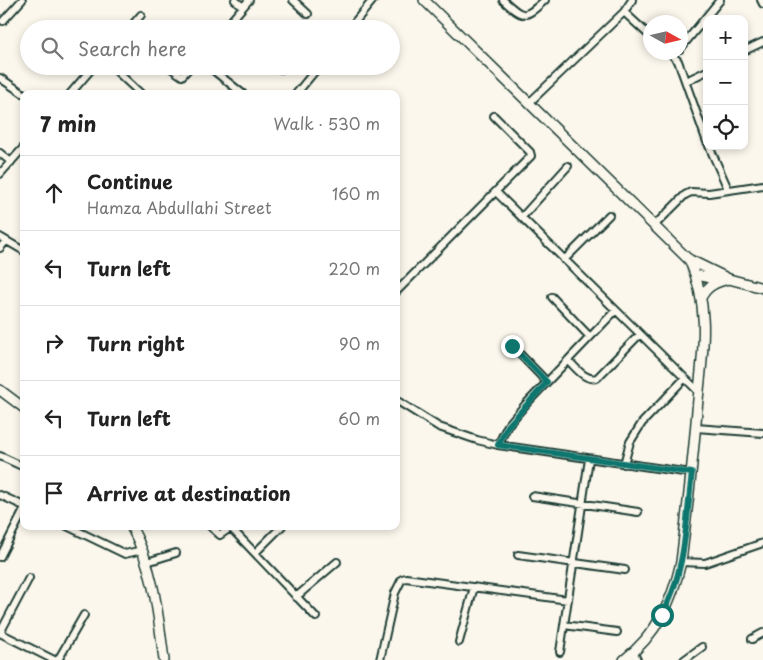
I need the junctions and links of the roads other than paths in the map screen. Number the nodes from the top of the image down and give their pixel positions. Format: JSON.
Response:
{"nodes":[{"id":1,"x":22,"y":0,"type":"edge"},
{"id":2,"x":235,"y":0,"type":"edge"},
{"id":3,"x":249,"y":0,"type":"edge"},
{"id":4,"x":293,"y":0,"type":"edge"},
{"id":5,"x":373,"y":0,"type":"edge"},
{"id":6,"x":424,"y":0,"type":"edge"},
{"id":7,"x":503,"y":0,"type":"edge"},
{"id":8,"x":545,"y":0,"type":"edge"},
{"id":9,"x":632,"y":0,"type":"edge"},
{"id":10,"x":720,"y":0,"type":"edge"},
{"id":11,"x":762,"y":0,"type":"edge"},
{"id":12,"x":763,"y":4,"type":"edge"},
{"id":13,"x":243,"y":7,"type":"junction"},
{"id":14,"x":624,"y":12,"type":"junction"},
{"id":15,"x":308,"y":14,"type":"dead end"},
{"id":16,"x":141,"y":15,"type":"dead end"},
{"id":17,"x":137,"y":20,"type":"edge"},
{"id":18,"x":232,"y":20,"type":"edge"},
{"id":19,"x":356,"y":20,"type":"edge"},
{"id":20,"x":3,"y":21,"type":"dead end"},
{"id":21,"x":643,"y":30,"type":"edge"},
{"id":22,"x":688,"y":39,"type":"edge"},
{"id":23,"x":763,"y":42,"type":"edge"},
{"id":24,"x":748,"y":50,"type":"edge"},
{"id":25,"x":677,"y":60,"type":"edge"},
{"id":26,"x":703,"y":73,"type":"edge"},
{"id":27,"x":86,"y":75,"type":"edge"},
{"id":28,"x":121,"y":75,"type":"edge"},
{"id":29,"x":219,"y":75,"type":"edge"},
{"id":30,"x":312,"y":75,"type":"edge"},
{"id":31,"x":0,"y":78,"type":"edge"},
{"id":32,"x":686,"y":80,"type":"junction"},
{"id":33,"x":73,"y":90,"type":"edge"},
{"id":34,"x":137,"y":90,"type":"edge"},
{"id":35,"x":238,"y":90,"type":"edge"},
{"id":36,"x":299,"y":90,"type":"edge"},
{"id":37,"x":20,"y":91,"type":"edge"},
{"id":38,"x":530,"y":102,"type":"junction"},
{"id":39,"x":494,"y":116,"type":"dead end"},
{"id":40,"x":703,"y":130,"type":"edge"},
{"id":41,"x":711,"y":150,"type":"edge"},
{"id":42,"x":20,"y":152,"type":"edge"},
{"id":43,"x":0,"y":153,"type":"edge"},
{"id":44,"x":11,"y":162,"type":"junction"},
{"id":45,"x":568,"y":166,"type":"dead end"},
{"id":46,"x":0,"y":174,"type":"edge"},
{"id":47,"x":763,"y":185,"type":"edge"},
{"id":48,"x":728,"y":189,"type":"junction"},
{"id":49,"x":496,"y":192,"type":"junction"},
{"id":50,"x":609,"y":215,"type":"dead end"},
{"id":51,"x":522,"y":217,"type":"junction"},
{"id":52,"x":655,"y":225,"type":"junction"},
{"id":53,"x":3,"y":239,"type":"edge"},
{"id":54,"x":0,"y":248,"type":"edge"},
{"id":55,"x":20,"y":249,"type":"edge"},
{"id":56,"x":688,"y":259,"type":"junction"},
{"id":57,"x":564,"y":260,"type":"junction"},
{"id":58,"x":706,"y":269,"type":"junction"},
{"id":59,"x":695,"y":274,"type":"junction"},
{"id":60,"x":729,"y":279,"type":"junction"},
{"id":61,"x":719,"y":281,"type":"junction"},
{"id":62,"x":400,"y":288,"type":"edge"},
{"id":63,"x":763,"y":288,"type":"edge"},
{"id":64,"x":702,"y":296,"type":"junction"},
{"id":65,"x":552,"y":297,"type":"dead end"},
{"id":66,"x":615,"y":311,"type":"junction"},
{"id":67,"x":640,"y":334,"type":"junction"},
{"id":68,"x":590,"y":337,"type":"junction"},
{"id":69,"x":512,"y":346,"type":"dead end"},
{"id":70,"x":568,"y":360,"type":"junction"},
{"id":71,"x":685,"y":378,"type":"junction"},
{"id":72,"x":547,"y":382,"type":"junction"},
{"id":73,"x":0,"y":390,"type":"edge"},
{"id":74,"x":699,"y":392,"type":"junction"},
{"id":75,"x":400,"y":402,"type":"edge"},
{"id":76,"x":20,"y":404,"type":"edge"},
{"id":77,"x":696,"y":428,"type":"junction"},
{"id":78,"x":763,"y":433,"type":"edge"},
{"id":79,"x":498,"y":445,"type":"junction"},
{"id":80,"x":0,"y":456,"type":"edge"},
{"id":81,"x":590,"y":459,"type":"junction"},
{"id":82,"x":624,"y":464,"type":"junction"},
{"id":83,"x":20,"y":465,"type":"edge"},
{"id":84,"x":692,"y":473,"type":"junction"},
{"id":85,"x":0,"y":495,"type":"edge"},
{"id":86,"x":532,"y":496,"type":"dead end"},
{"id":87,"x":20,"y":504,"type":"edge"},
{"id":88,"x":583,"y":504,"type":"junction"},
{"id":89,"x":638,"y":512,"type":"dead end"},
{"id":90,"x":20,"y":518,"type":"edge"},
{"id":91,"x":75,"y":530,"type":"edge"},
{"id":92,"x":133,"y":530,"type":"edge"},
{"id":93,"x":214,"y":530,"type":"edge"},
{"id":94,"x":228,"y":530,"type":"edge"},
{"id":95,"x":235,"y":530,"type":"edge"},
{"id":96,"x":278,"y":530,"type":"edge"},
{"id":97,"x":763,"y":543,"type":"edge"},
{"id":98,"x":142,"y":550,"type":"junction"},
{"id":99,"x":176,"y":553,"type":"dead end"},
{"id":100,"x":255,"y":554,"type":"junction"},
{"id":101,"x":518,"y":555,"type":"dead end"},
{"id":102,"x":0,"y":557,"type":"edge"},
{"id":103,"x":147,"y":562,"type":"junction"},
{"id":104,"x":336,"y":562,"type":"dead end"},
{"id":105,"x":681,"y":562,"type":"junction"},
{"id":106,"x":574,"y":564,"type":"junction"},
{"id":107,"x":625,"y":570,"type":"dead end"},
{"id":108,"x":29,"y":578,"type":"dead end"},
{"id":109,"x":474,"y":586,"type":"junction"},
{"id":110,"x":296,"y":597,"type":"junction"},
{"id":111,"x":568,"y":600,"type":"junction"},
{"id":112,"x":84,"y":615,"type":"dead end"},
{"id":113,"x":316,"y":617,"type":"dead end"},
{"id":114,"x":564,"y":625,"type":"junction"},
{"id":115,"x":617,"y":632,"type":"dead end"},
{"id":116,"x":763,"y":632,"type":"edge"},
{"id":117,"x":0,"y":633,"type":"edge"},
{"id":118,"x":752,"y":639,"type":"dead end"},
{"id":119,"x":459,"y":642,"type":"dead end"},
{"id":120,"x":702,"y":647,"type":"dead end"},
{"id":121,"x":560,"y":652,"type":"dead end"},
{"id":122,"x":635,"y":656,"type":"edge"},
{"id":123,"x":54,"y":660,"type":"edge"},
{"id":124,"x":58,"y":660,"type":"edge"},
{"id":125,"x":164,"y":660,"type":"edge"},
{"id":126,"x":380,"y":660,"type":"edge"},
{"id":127,"x":624,"y":660,"type":"edge"},
{"id":128,"x":684,"y":660,"type":"edge"}],
"edges":[{"from":1,"to":20,"type":"street"},
{"from":2,"to":13,"type":"street"},
{"from":3,"to":13,"type":"street"},
{"from":4,"to":15,"type":"street"},
{"from":5,"to":19,"type":"street"},
{"from":6,"to":38,"type":"main road"},
{"from":7,"to":8,"type":"street"},
{"from":9,"to":14,"type":"street"},
{"from":10,"to":22,"type":"street"},
{"from":11,"to":12,"type":"street"},
{"from":13,"to":18,"type":"street"},
{"from":14,"to":21,"type":"street"},
{"from":14,"to":38,"type":"street"},
{"from":16,"to":17,"type":"street"},
{"from":23,"to":24,"type":"street"},
{"from":25,"to":32,"type":"street"},
{"from":26,"to":32,"type":"street"},
{"from":27,"to":33,"type":"street"},
{"from":28,"to":34,"type":"street"},
{"from":29,"to":35,"type":"street"},
{"from":30,"to":36,"type":"street"},
{"from":31,"to":37,"type":"street"},
{"from":32,"to":40,"type":"street"},
{"from":38,"to":52,"type":"main road"},
{"from":39,"to":49,"type":"street"},
{"from":41,"to":48,"type":"street"},
{"from":42,"to":44,"type":"street"},
{"from":43,"to":44,"type":"street"},
{"from":44,"to":46,"type":"street"},
{"from":45,"to":51,"type":"street"},
{"from":47,"to":48,"type":"street"},
{"from":48,"to":52,"type":"street"},
{"from":49,"to":51,"type":"street"},
{"from":49,"to":62,"type":"street"},
{"from":50,"to":57,"type":"street"},
{"from":51,"to":57,"type":"street"},
{"from":52,"to":56,"type":"main road"},
{"from":53,"to":54,"type":"street"},
{"from":53,"to":55,"type":"street"},
{"from":56,"to":58,"type":"main road"},
{"from":56,"to":59,"type":"main road"},
{"from":57,"to":66,"type":"street"},
{"from":58,"to":59,"type":"main road"},
{"from":58,"to":60,"type":"main road"},
{"from":59,"to":61,"type":"main road"},
{"from":59,"to":64,"type":"main road"},
{"from":60,"to":61,"type":"main road"},
{"from":60,"to":63,"type":"main road"},
{"from":61,"to":64,"type":"main road"},
{"from":64,"to":74,"type":"main road"},
{"from":65,"to":68,"type":"street"},
{"from":66,"to":67,"type":"street"},
{"from":66,"to":68,"type":"street"},
{"from":67,"to":70,"type":"street"},
{"from":67,"to":71,"type":"street"},
{"from":68,"to":70,"type":"street"},
{"from":69,"to":72,"type":"street"},
{"from":70,"to":72,"type":"street"},
{"from":71,"to":74,"type":"street"},
{"from":71,"to":82,"type":"street"},
{"from":72,"to":79,"type":"street"},
{"from":73,"to":76,"type":"main road"},
{"from":74,"to":77,"type":"main road"},
{"from":75,"to":79,"type":"street"},
{"from":77,"to":78,"type":"street"},
{"from":77,"to":84,"type":"main road"},
{"from":79,"to":81,"type":"street"},
{"from":80,"to":83,"type":"street"},
{"from":81,"to":82,"type":"street"},
{"from":81,"to":88,"type":"street"},
{"from":82,"to":84,"type":"street"},
{"from":84,"to":105,"type":"main road"},
{"from":85,"to":87,"type":"street"},
{"from":86,"to":88,"type":"street"},
{"from":88,"to":89,"type":"street"},
{"from":88,"to":106,"type":"street"},
{"from":90,"to":102,"type":"street"},
{"from":91,"to":98,"type":"street"},
{"from":92,"to":98,"type":"main road"},
{"from":93,"to":94,"type":"street"},
{"from":95,"to":100,"type":"street"},
{"from":96,"to":100,"type":"street"},
{"from":97,"to":105,"type":"street"},
{"from":98,"to":103,"type":"main road"},
{"from":99,"to":103,"type":"street"},
{"from":100,"to":110,"type":"street"},
{"from":101,"to":106,"type":"street"},
{"from":103,"to":125,"type":"main road"},
{"from":104,"to":110,"type":"street"},
{"from":105,"to":122,"type":"main road"},
{"from":106,"to":107,"type":"street"},
{"from":106,"to":111,"type":"street"},
{"from":108,"to":117,"type":"street"},
{"from":109,"to":111,"type":"street"},
{"from":109,"to":119,"type":"street"},
{"from":109,"to":126,"type":"street"},
{"from":110,"to":113,"type":"street"},
{"from":111,"to":114,"type":"street"},
{"from":112,"to":124,"type":"street"},
{"from":114,"to":115,"type":"street"},
{"from":114,"to":121,"type":"street"},
{"from":116,"to":118,"type":"street"},
{"from":117,"to":123,"type":"street"},
{"from":120,"to":128,"type":"street"},
{"from":122,"to":127,"type":"main road"}]}
